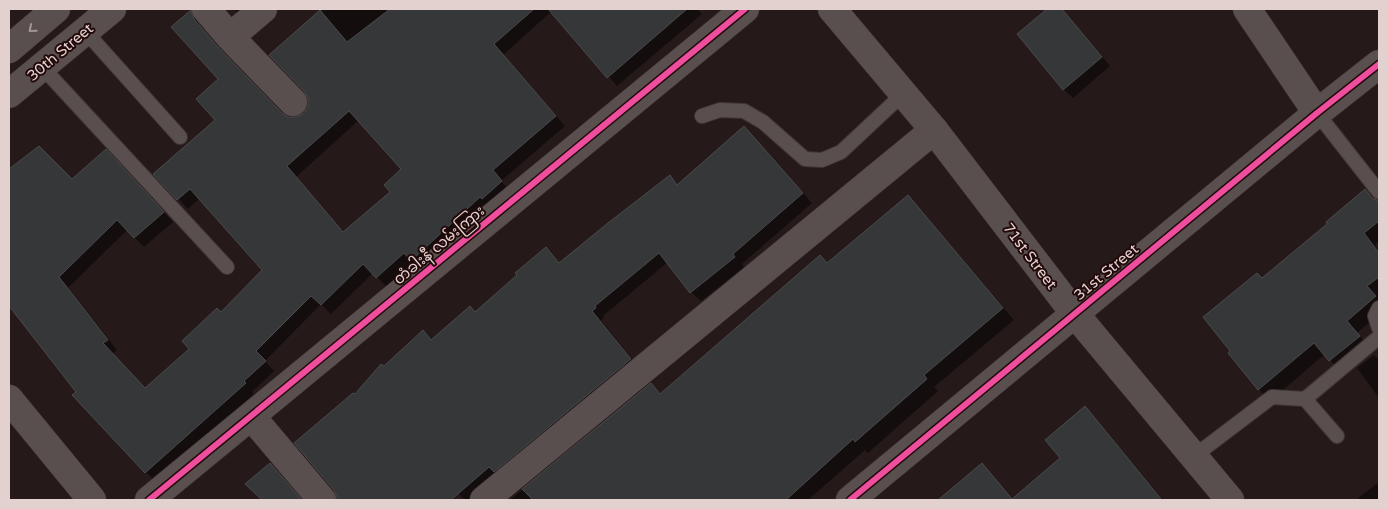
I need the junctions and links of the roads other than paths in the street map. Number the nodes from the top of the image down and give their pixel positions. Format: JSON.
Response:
{"nodes":[{"id":1,"x":56,"y":9,"type":"edge"},
{"id":2,"x":112,"y":9,"type":"edge"},
{"id":3,"x":206,"y":9,"type":"edge"},
{"id":4,"x":263,"y":9,"type":"edge"},
{"id":5,"x":745,"y":9,"type":"edge"},
{"id":6,"x":832,"y":9,"type":"edge"},
{"id":7,"x":1247,"y":9,"type":"edge"},
{"id":8,"x":85,"y":31,"type":"junction"},
{"id":9,"x":230,"y":37,"type":"junction"},
{"id":10,"x":9,"y":48,"type":"edge"},
{"id":11,"x":1379,"y":64,"type":"edge"},
{"id":12,"x":42,"y":67,"type":"junction"},
{"id":13,"x":9,"y":94,"type":"edge"},
{"id":14,"x":903,"y":94,"type":"junction"},
{"id":15,"x":293,"y":102,"type":"dead end"},
{"id":16,"x":1317,"y":114,"type":"junction"},
{"id":17,"x":702,"y":116,"type":"dead end"},
{"id":18,"x":934,"y":130,"type":"junction"},
{"id":19,"x":180,"y":136,"type":"dead end"},
{"id":20,"x":1379,"y":192,"type":"edge"},
{"id":21,"x":227,"y":267,"type":"dead end"},
{"id":22,"x":1379,"y":308,"type":"edge"},
{"id":23,"x":1075,"y":314,"type":"junction"},
{"id":24,"x":1379,"y":328,"type":"edge"},
{"id":25,"x":1379,"y":338,"type":"edge"},
{"id":26,"x":9,"y":399,"type":"edge"},
{"id":27,"x":1305,"y":399,"type":"junction"},
{"id":28,"x":252,"y":416,"type":"junction"},
{"id":29,"x":1337,"y":436,"type":"dead end"},
{"id":30,"x":1193,"y":457,"type":"junction"},
{"id":31,"x":92,"y":500,"type":"edge"},
{"id":32,"x":149,"y":500,"type":"edge"},
{"id":33,"x":322,"y":500,"type":"edge"},
{"id":34,"x":484,"y":500,"type":"edge"},
{"id":35,"x":850,"y":500,"type":"edge"},
{"id":36,"x":1230,"y":500,"type":"edge"}],
"edges":[{"from":1,"to":10,"type":"street","one_way":true},
{"from":2,"to":8,"type":"street","name":"30th Street"},
{"from":3,"to":9,"type":"street"},
{"from":4,"to":9,"type":"street"},
{"from":5,"to":28,"type":"street","name":"တံခါးနီ လမ်းကြား"},
{"from":6,"to":14,"type":"street","name":"71st Street"},
{"from":7,"to":16,"type":"street"},
{"from":8,"to":12,"type":"street","name":"30th Street"},
{"from":8,"to":19,"type":"lane"},
{"from":9,"to":15,"type":"street"},
{"from":11,"to":16,"type":"street","name":"31st Street"},
{"from":12,"to":13,"type":"street","name":"30th Street"},
{"from":12,"to":21,"type":"lane"},
{"from":14,"to":17,"type":"lane"},
{"from":14,"to":18,"type":"street","name":"71st Street"},
{"from":16,"to":20,"type":"lane"},
{"from":16,"to":23,"type":"street","name":"31st Street"},
{"from":18,"to":23,"type":"street","name":"71st Street"},
{"from":18,"to":34,"type":"street"},
{"from":22,"to":24,"type":"lane"},
{"from":23,"to":30,"type":"street","name":"71st Street"},
{"from":23,"to":35,"type":"street","name":"31st Street"},
{"from":25,"to":27,"type":"lane"},
{"from":26,"to":31,"type":"street"},
{"from":27,"to":29,"type":"lane"},
{"from":27,"to":30,"type":"lane"},
{"from":28,"to":32,"type":"street","name":"တံခါးနီ လမ်းကြား"},
{"from":28,"to":33,"type":"street"},
{"from":30,"to":36,"type":"street","name":"71st Street"}]}
